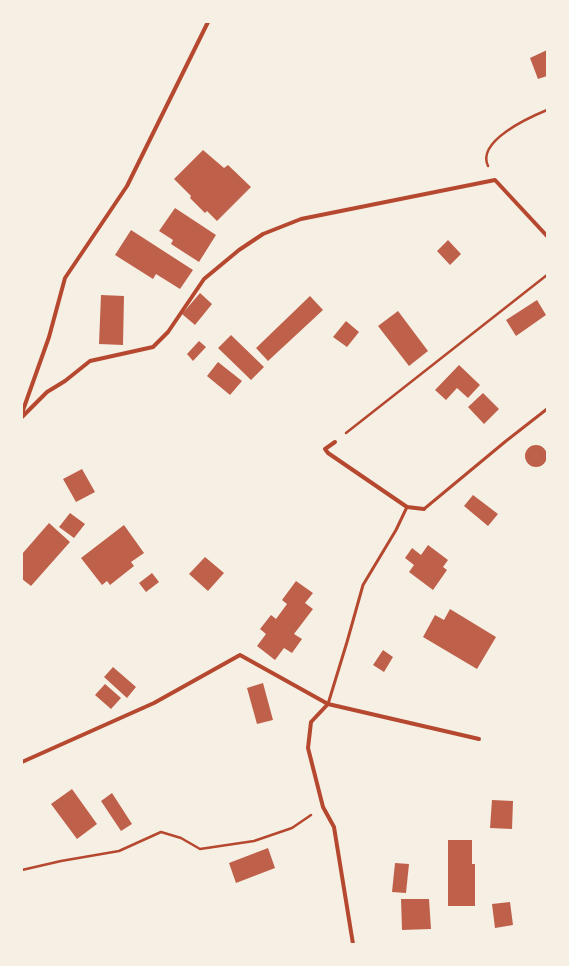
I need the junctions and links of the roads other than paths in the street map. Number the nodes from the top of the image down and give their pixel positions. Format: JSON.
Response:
{"nodes":[{"id":1,"x":208,"y":22,"type":"edge"},
{"id":2,"x":547,"y":236,"type":"edge"},
{"id":3,"x":547,"y":409,"type":"edge"},
{"id":4,"x":22,"y":413,"type":"edge"},
{"id":5,"x":22,"y":416,"type":"edge"},
{"id":6,"x":335,"y":442,"type":"road end"},
{"id":7,"x":407,"y":507,"type":"junction"},
{"id":8,"x":424,"y":509,"type":"joint"},
{"id":9,"x":328,"y":704,"type":"junction"},
{"id":10,"x":479,"y":739,"type":"dead end"},
{"id":11,"x":22,"y":762,"type":"edge"},
{"id":12,"x":353,"y":944,"type":"edge"}],
"edges":[{"from":1,"to":4,"type":"street"},
{"from":2,"to":5,"type":"street"},
{"from":3,"to":8,"type":"lane"},
{"from":6,"to":7,"type":"street"},
{"from":7,"to":8,"type":"street"},
{"from":7,"to":9,"type":"lane"},
{"from":9,"to":10,"type":"street"},
{"from":9,"to":11,"type":"street"},
{"from":9,"to":12,"type":"street"}]}
